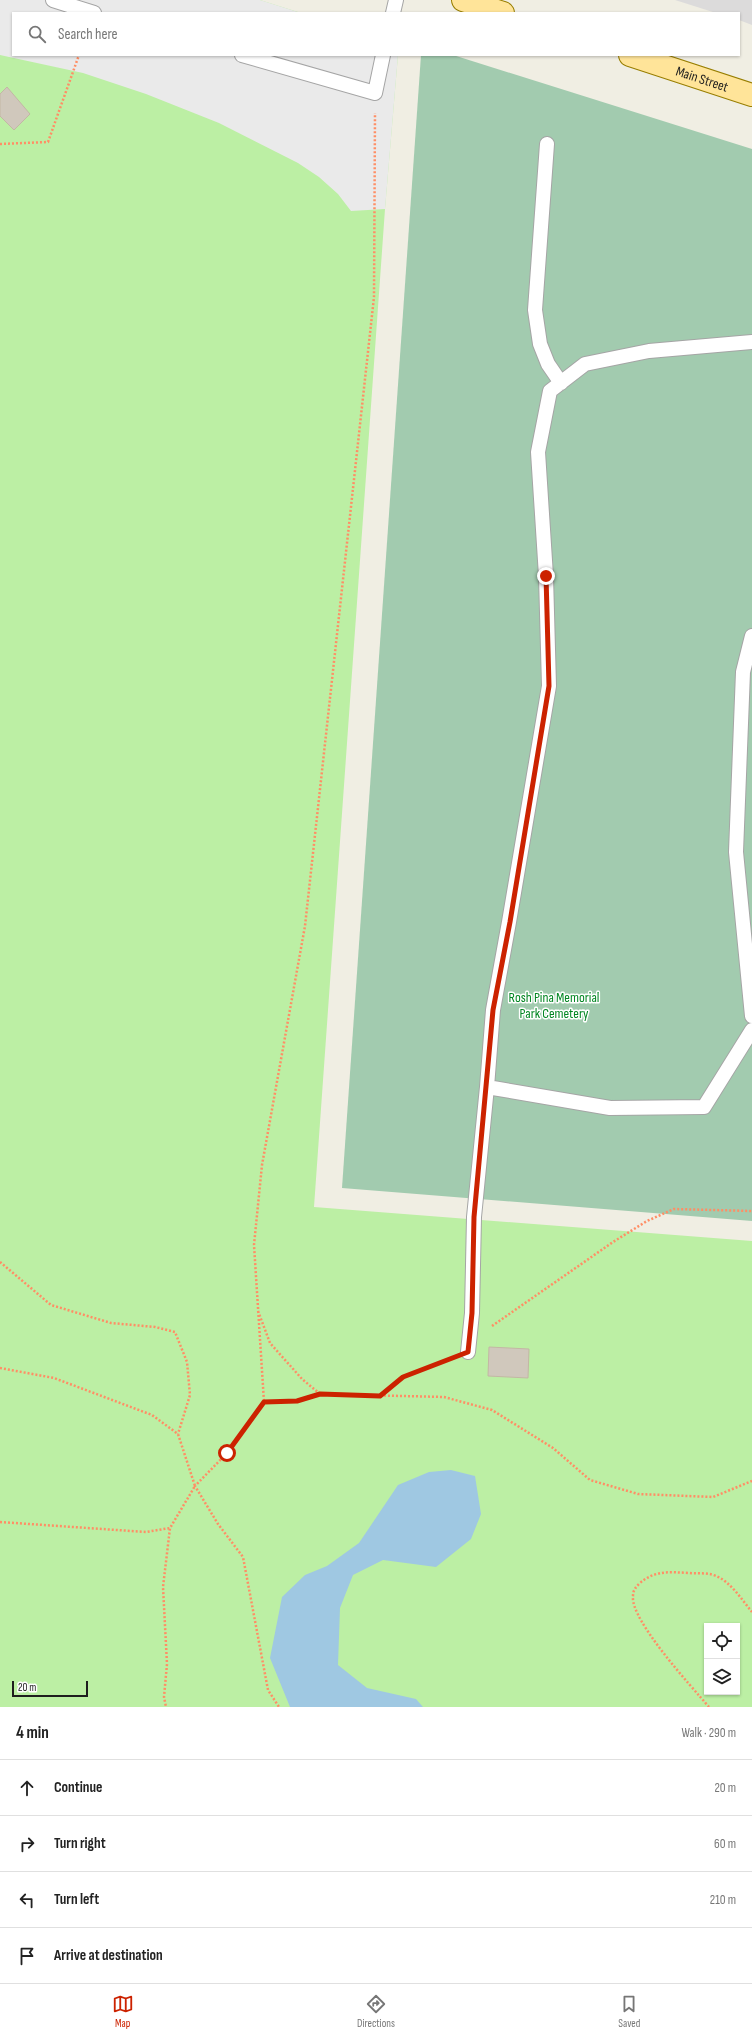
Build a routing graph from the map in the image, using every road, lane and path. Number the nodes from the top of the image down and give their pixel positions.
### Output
1 (53, 0) edge
2 (396, 0) edge
3 (463, 0) edge
4 (91, 12) edge
5 (393, 12) edge
6 (500, 12) edge
7 (79, 56) edge
8 (246, 56) edge
9 (383, 56) edge
10 (633, 56) edge
11 (376, 93) junction
12 (752, 95) edge
13 (0, 144) edge
14 (547, 144) dead end
15 (752, 342) edge
16 (561, 382) junction
17 (752, 636) edge
18 (752, 1016) edge
19 (752, 1030) edge
20 (487, 1087) junction
21 (752, 1211) edge
22 (0, 1262) edge
23 (258, 1311) junction
24 (468, 1352) junction
25 (0, 1368) edge
26 (320, 1394) junction
27 (380, 1396) junction
28 (264, 1402) junction
29 (178, 1434) junction
30 (752, 1481) edge
31 (195, 1486) junction
32 (0, 1522) edge
33 (170, 1528) junction
34 (752, 1612) edge
35 (166, 1707) edge
36 (279, 1707) edge
37 (709, 1707) edge

1 - 4 lane
2 - 5 lane
3 - 6 main road
7 - 13 path
8 - 11 lane
9 - 11 lane
10 - 12 main road, Main Street
11 - 23 path
14 - 16 lane
15 - 16 lane
16 - 20 lane
17 - 18 lane
19 - 20 lane
20 - 24 lane
21 - 24 path
22 - 29 path
23 - 26 path
23 - 28 path
24 - 27 path
25 - 29 path
26 - 27 path
26 - 28 path
27 - 30 path
28 - 31 path
29 - 31 path
31 - 33 path
31 - 36 path
32 - 33 path
33 - 35 path
34 - 37 path

